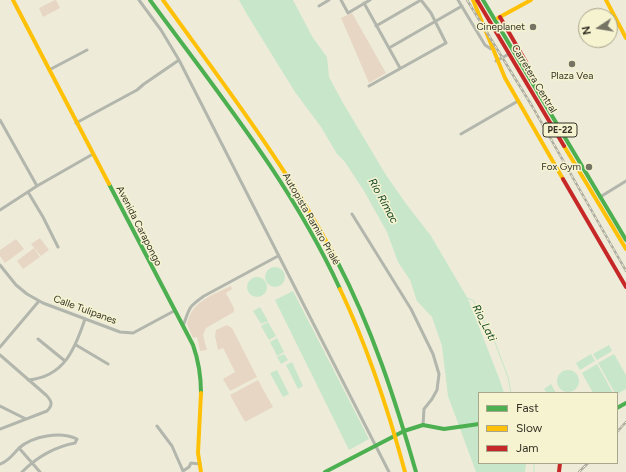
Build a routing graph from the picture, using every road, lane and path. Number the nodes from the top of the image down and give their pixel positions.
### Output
1 (13, 0) edge
2 (139, 0) edge
3 (150, 0) edge
4 (163, 0) edge
5 (329, 0) edge
6 (341, 0) edge
7 (370, 0) edge
8 (421, 0) edge
9 (458, 0) edge
10 (473, 0) edge
11 (477, 0) edge
12 (483, 0) edge
13 (531, 0) edge
14 (606, 0) edge
15 (364, 4) junction
16 (319, 6) dead end
17 (462, 6) junction
18 (500, 17) junction
19 (495, 20) junction
20 (435, 22) junction
21 (490, 23) junction
22 (626, 25) edge
23 (376, 26) junction
24 (620, 28) junction
25 (486, 32) junction
26 (626, 38) edge
27 (389, 48) junction
28 (491, 49) junction
29 (88, 50) dead end
30 (509, 54) junction
31 (179, 60) junction
32 (496, 60) junction
33 (400, 68) junction
34 (49, 70) junction
35 (369, 86) dead end
36 (535, 88) junction
37 (518, 101) junction
38 (0, 120) edge
39 (76, 123) junction
40 (461, 134) dead end
41 (93, 154) junction
42 (626, 181) edge
43 (37, 186) junction
44 (28, 192) junction
45 (600, 197) junction
46 (0, 210) edge
47 (352, 214) dead end
48 (626, 240) edge
49 (58, 247) dead end
50 (626, 249) edge
51 (278, 256) junction
52 (0, 265) edge
53 (626, 287) edge
54 (39, 301) junction
55 (174, 311) junction
56 (85, 319) junction
57 (183, 326) junction
58 (38, 339) dead end
59 (76, 345) junction
60 (0, 347) edge
61 (0, 355) edge
62 (65, 361) junction
63 (108, 364) dead end
64 (28, 380) junction
65 (0, 406) edge
66 (26, 419) junction
67 (478, 424) edge
68 (422, 425) junction
69 (157, 426) dead end
70 (0, 429) edge
71 (404, 431) junction
72 (396, 435) junction
73 (376, 446) junction
74 (19, 448) junction
75 (31, 463) junction
76 (0, 464) edge
77 (200, 464) junction
78 (22, 472) edge
79 (40, 472) edge
80 (201, 472) edge
81 (326, 472) edge
82 (389, 472) edge
83 (405, 472) edge
84 (416, 472) edge

1 - 34 main road, Avenida Carapongo
2 - 31 street
3 - 72 main road, Autopista Ramiro Prialé
4 - 71 main road, Autopista Ramiro Prialé
5 - 16 street
6 - 15 street
7 - 15 street
8 - 20 street
8 - 23 street
9 - 17 street
10 - 25 main road, PE-22
11 - 21 main road, Carretera Central
12 - 19 main road, Carretera Central / PE-22
13 - 18 main road
14 - 24 main road
15 - 23 street
17 - 20 street
17 - 28 street
18 - 19 main road
18 - 36 main road
19 - 21 main road
19 - 36 main road, Carretera Central / PE-22
20 - 27 street
20 - 33 street
21 - 25 main road
21 - 30 main road, Carretera Central
22 - 24 street
23 - 27 street
24 - 26 main road
25 - 28 main road, PE-22
27 - 33 street
28 - 32 main road, PE-22
29 - 34 street
30 - 32 street
30 - 50 main road, Carretera Central
31 - 39 street
31 - 51 street
32 - 37 main road, PE-22
33 - 35 street
34 - 39 main road, Avenida Carapongo
36 - 45 main road, Carretera Central / PE-22
37 - 40 street
37 - 53 main road, PE-22
38 - 43 street
39 - 41 main road, Avenida Carapongo
41 - 43 street
41 - 55 main road, Avenida Carapongo
42 - 45 street
43 - 44 street
44 - 46 street
44 - 49 street
45 - 48 main road, Carretera Central / PE-22
47 - 68 street
51 - 57 street
51 - 73 street
52 - 54 street, Calle Tulipanes
54 - 56 street, Calle Tulipanes
54 - 60 street
55 - 56 street, Calle Tulipanes
55 - 57 main road, Avenida Carapongo
56 - 59 street
57 - 77 main road, Avenida Carapongo
58 - 62 street
59 - 62 street
59 - 63 street
61 - 64 street
62 - 64 street
64 - 66 street
65 - 66 street
66 - 70 street
67 - 68 main road
68 - 71 main road
69 - 77 street
71 - 72 main road
71 - 84 main road, Autopista Ramiro Prialé
72 - 73 main road
72 - 83 main road, Autopista Ramiro Prialé
73 - 81 main road
73 - 82 street
74 - 75 street
74 - 75 street
74 - 76 street
75 - 78 street
75 - 79 street
77 - 80 main road, Avenida Carapongo

